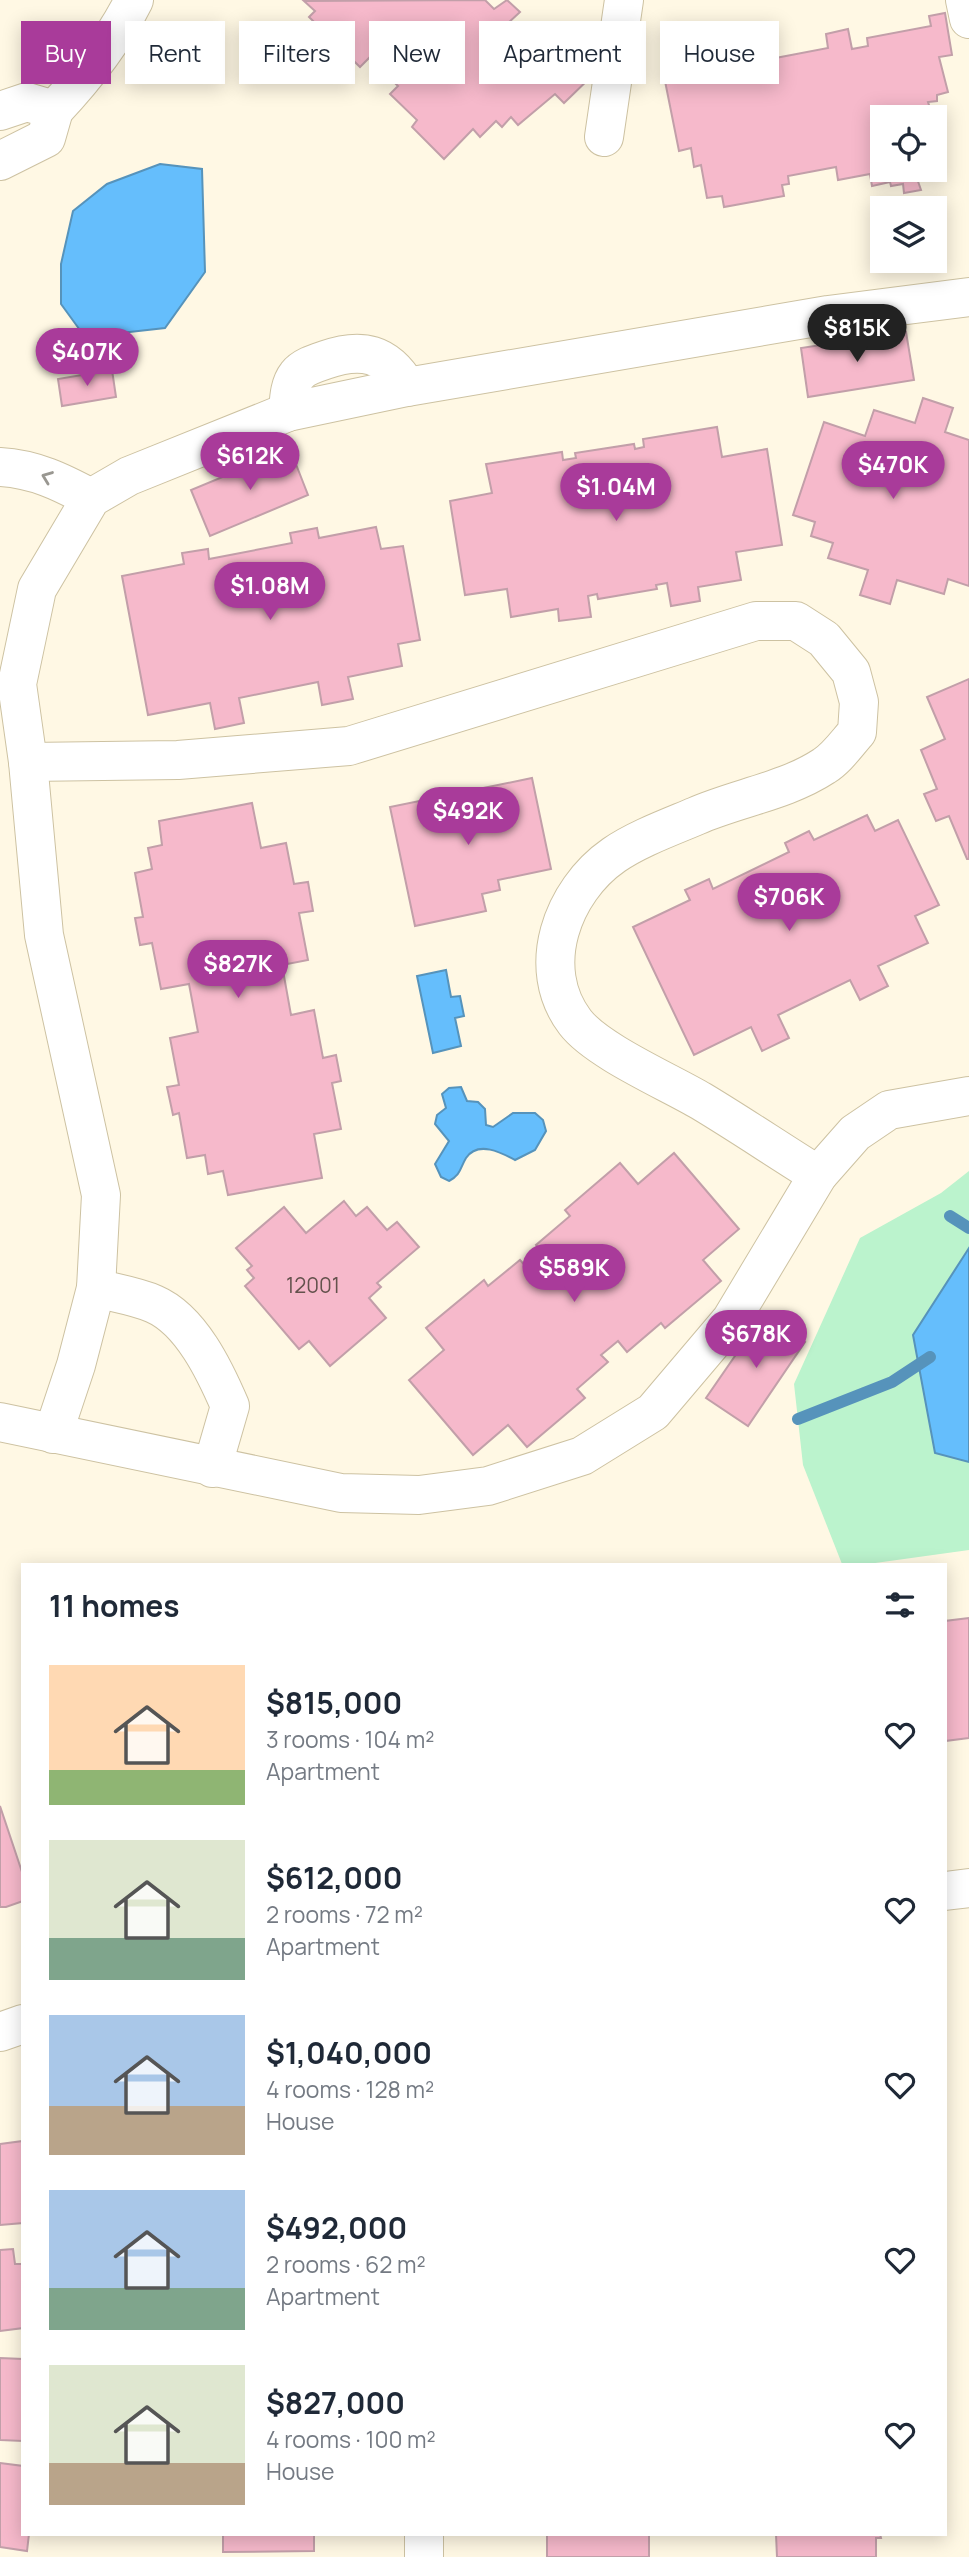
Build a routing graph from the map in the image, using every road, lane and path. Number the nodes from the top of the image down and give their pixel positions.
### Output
1 (134, 0) edge
2 (624, 0) edge
3 (965, 0) edge
4 (969, 19) edge
5 (54, 110) junction
6 (0, 111) edge
7 (604, 137) dead end
8 (0, 161) edge
9 (969, 298) edge
10 (0, 467) edge
11 (91, 498) junction
12 (28, 762) junction
13 (969, 1096) edge
14 (818, 1175) junction
15 (96, 1288) junction
16 (0, 1422) edge
17 (53, 1434) junction
18 (212, 1468) junction
19 (969, 1888) edge
20 (947, 1891) edge
21 (21, 2025) edge
22 (0, 2032) edge
23 (424, 2536) edge
24 (424, 2557) edge

1 - 5 street
2 - 7 street
3 - 4 street
5 - 6 street
5 - 8 street
9 - 11 street
11 -> 10 street
11 - 12 street
12 - 14 street
12 - 15 street
13 - 14 street
14 - 18 street
15 - 17 street
15 - 18 street
16 - 17 street
17 - 18 street
19 - 20 street
21 - 22 street
23 - 24 street

